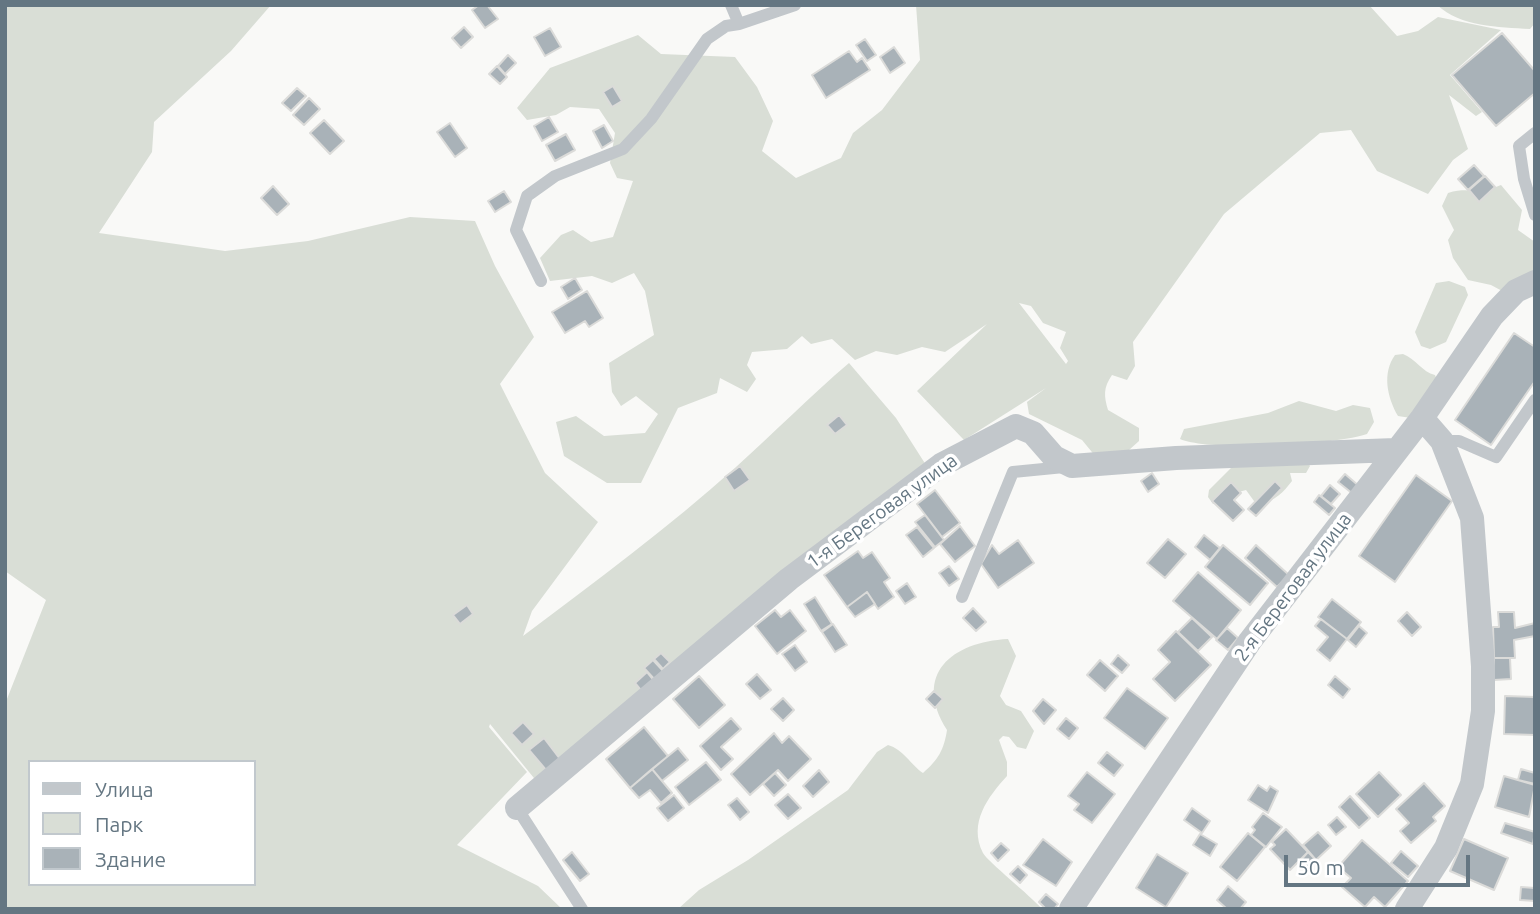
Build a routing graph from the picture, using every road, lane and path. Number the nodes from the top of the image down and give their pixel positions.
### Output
1 (731, 5) edge
2 (795, 5) edge
3 (739, 24) junction
4 (1535, 132) edge
5 (1535, 215) edge
6 (541, 281) dead end
7 (1535, 282) edge
8 (1535, 400) edge
9 (1423, 418) junction
10 (1442, 441) junction
11 (1396, 450) junction
12 (1072, 466) junction
13 (962, 597) dead end
14 (517, 808) joint
15 (582, 909) edge
16 (1072, 909) edge
17 (1407, 909) edge

1 - 3 lane
2 - 3 lane
3 - 6 lane
4 - 5 lane
7 - 9 street, 2-я Береговая улица
8 - 10 lane
9 - 10 street
9 - 11 street, 2-я Береговая улица
10 - 17 street
11 - 12 street
11 - 16 street, 2-я Береговая улица
12 - 13 lane
12 - 14 street, 1-я Береговая улица
14 - 15 lane

